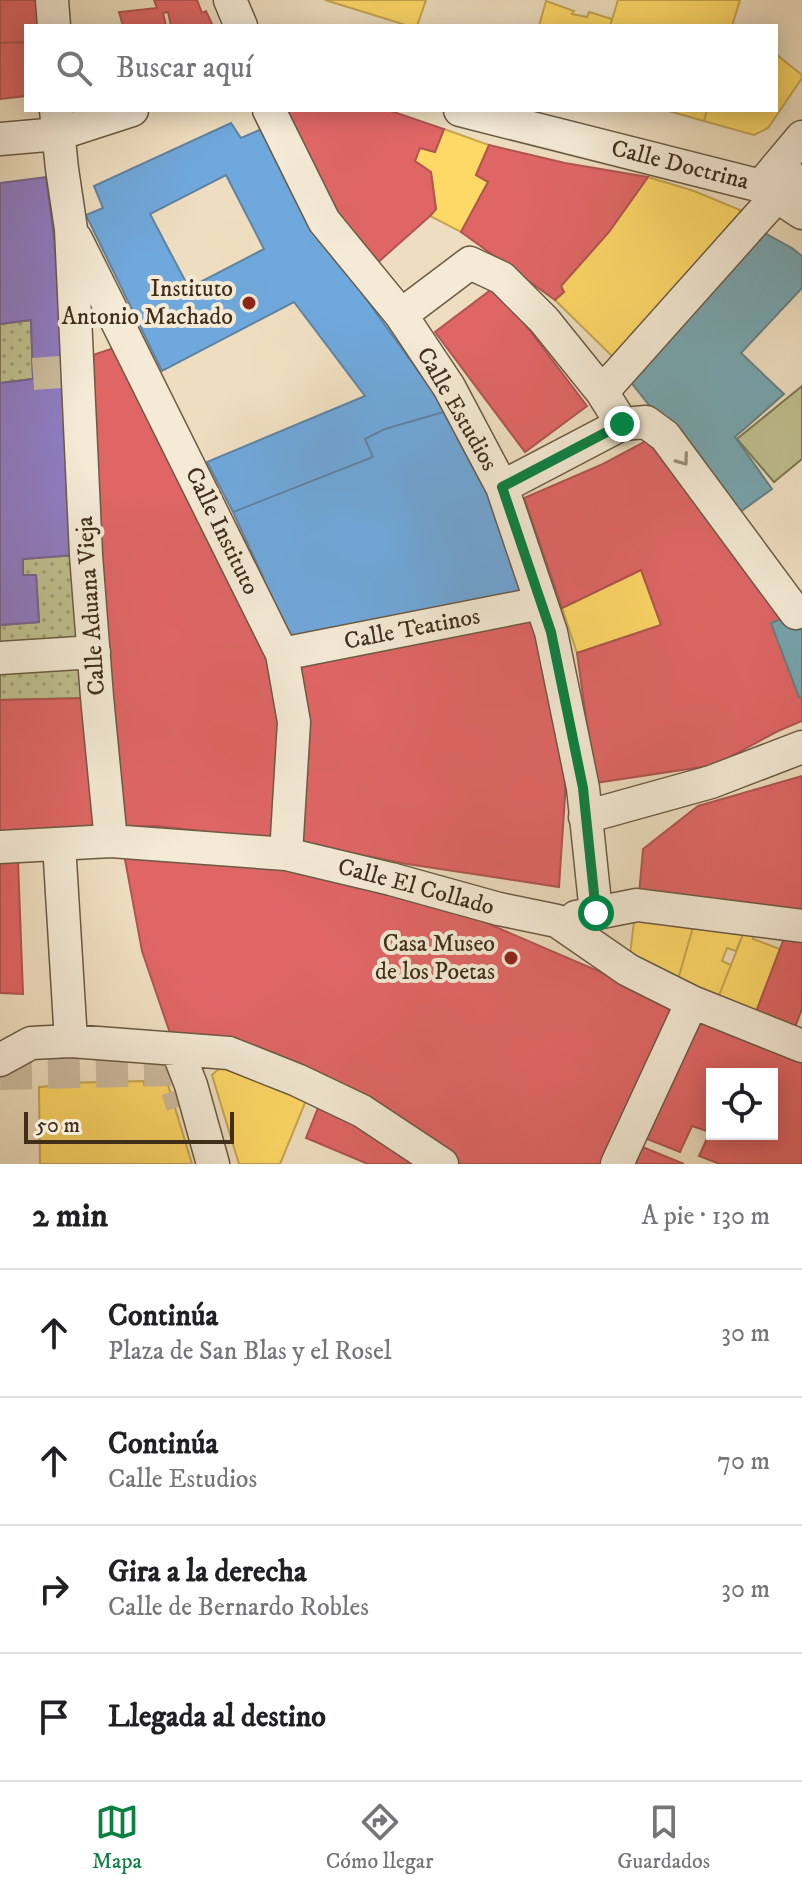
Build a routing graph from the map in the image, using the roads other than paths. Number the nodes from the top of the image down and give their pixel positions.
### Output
1 (52, 0) edge
2 (230, 0) edge
3 (54, 24) edge
4 (240, 24) edge
5 (120, 112) edge
6 (270, 112) edge
7 (468, 112) edge
8 (57, 122) edge
9 (802, 137) edge
10 (0, 139) edge
11 (785, 195) edge
12 (71, 229) junction
13 (401, 315) junction
14 (602, 392) junction
15 (622, 424) junction
16 (502, 487) junction
17 (541, 603) junction
18 (796, 613) dead end
19 (94, 652) junction
20 (282, 654) junction
21 (0, 658) edge
22 (802, 747) edge
23 (584, 803) junction
24 (111, 841) junction
25 (59, 844) junction
26 (0, 847) edge
27 (286, 854) junction
28 (596, 913) junction
29 (557, 921) junction
30 (802, 926) edge
31 (692, 1002) junction
32 (71, 1041) junction
33 (802, 1046) edge
34 (177, 1049) junction
35 (0, 1060) edge
36 (205, 1163) edge
37 (442, 1164) edge
38 (617, 1164) edge

1 - 3 street
2 - 4 street
5 - 8 street
6 - 13 street, Calle Estudios
7 - 11 street, Calle Doctrina
8 - 10 street
8 - 12 street, Calle Aduana Vieja
9 - 11 street
11 - 14 street
12 - 19 street, Calle Aduana Vieja
12 - 20 street, Calle Instituto
13 - 14 street
13 - 16 street, Calle Estudios
14 - 15 street
15 - 16 street
15 -> 18 street
16 - 17 street, Calle Estudios
17 - 20 street, Calle Teatinos
17 - 23 street, Calle Estudios
19 - 21 street
19 - 24 street, Calle Aduana Vieja
20 - 27 street, Calle Instituto
22 - 23 street
23 - 28 street, Calle Estudios
24 - 25 street, Calle El Collado
24 - 27 street, Calle El Collado
25 - 26 street, Calle El Collado
25 - 32 street
27 - 29 street, Calle El Collado
28 - 29 street
28 - 30 street
29 - 31 street, Calle El Collado
31 - 33 street, Calle El Collado
31 - 38 street
32 - 34 street
32 - 35 street
34 - 36 street
34 - 37 street

